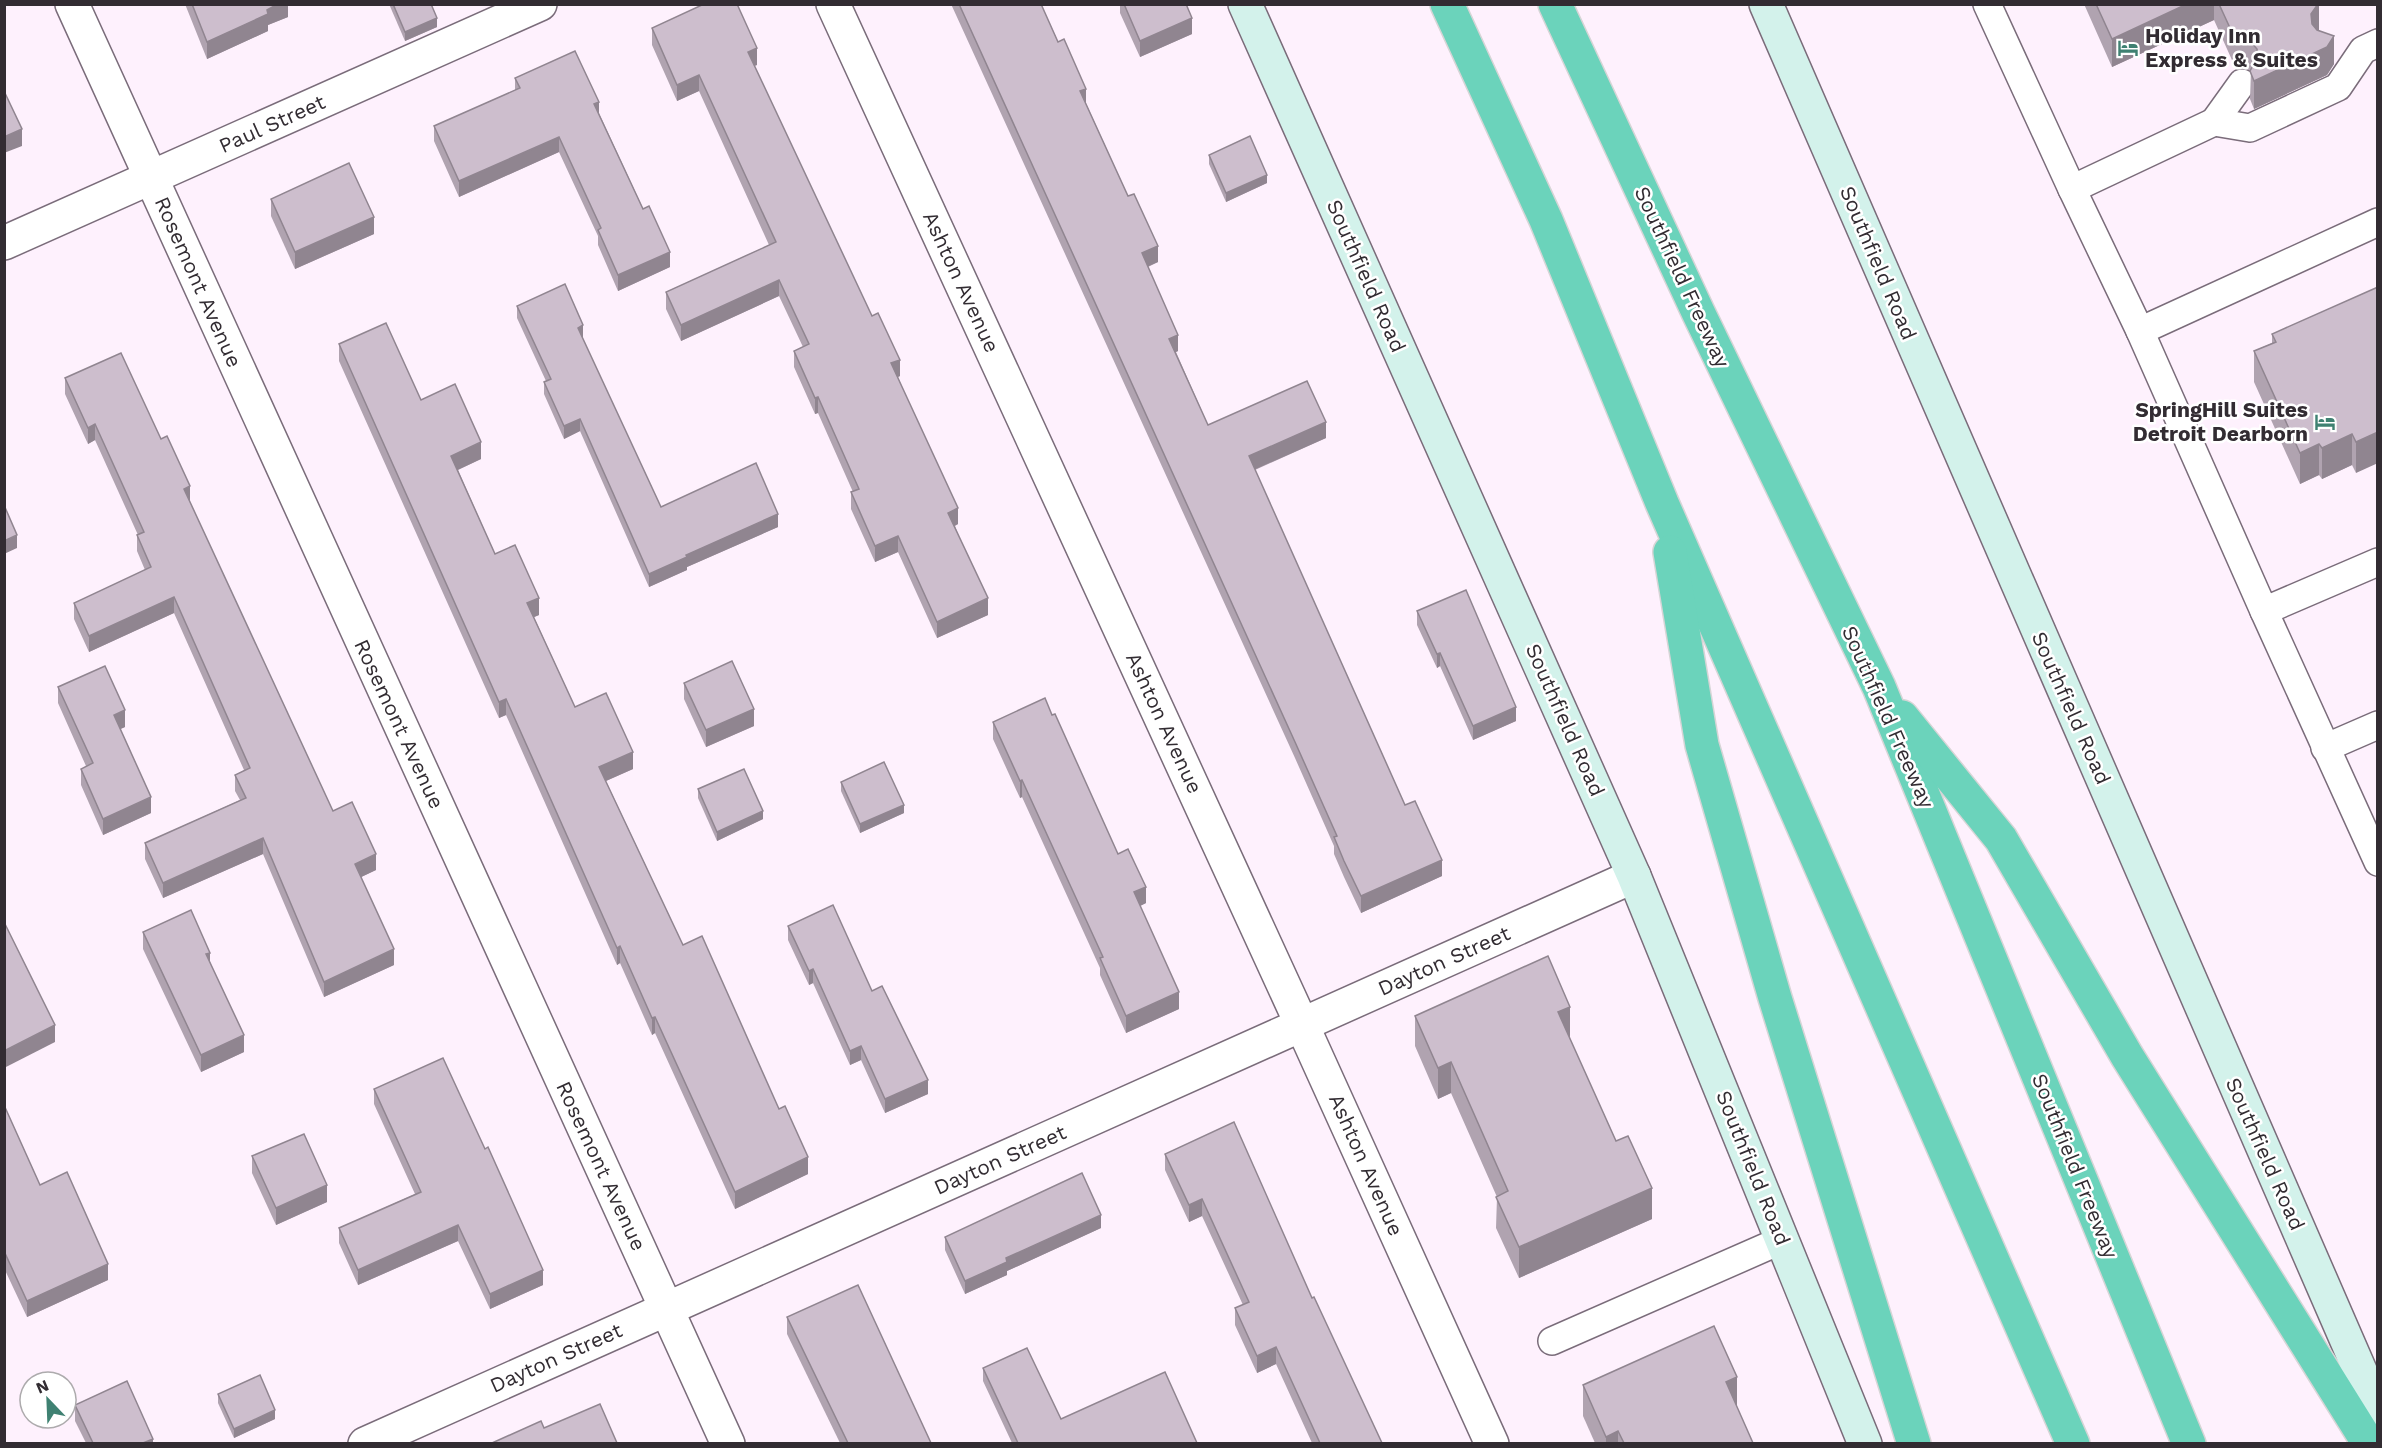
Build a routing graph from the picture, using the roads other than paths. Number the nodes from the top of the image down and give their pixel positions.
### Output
1 (72, 4) edge
2 (540, 4) edge
3 (833, 4) edge
4 (1245, 4) edge
5 (1447, 4) edge
6 (1555, 4) edge
7 (1766, 4) edge
8 (1986, 4) edge
9 (2335, 46) dead end
10 (2370, 46) edge
11 (2242, 83) dead end
12 (2214, 122) junction
13 (151, 178) junction
14 (2072, 189) junction
15 (2378, 222) edge
16 (4, 243) edge
17 (2140, 331) junction
18 (1662, 503) junction
19 (2378, 562) edge
20 (2264, 611) junction
21 (1879, 687) junction
22 (2378, 725) edge
23 (2325, 748) junction
24 (2378, 862) edge
25 (1634, 876) junction
26 (1302, 1025) junction
27 (1782, 1240) junction
28 (667, 1309) junction
29 (1552, 1341) dead end
30 (2378, 1412) edge
31 (366, 1443) edge
32 (728, 1443) edge
33 (1492, 1443) edge
34 (1865, 1443) edge
35 (1914, 1443) edge
36 (2073, 1443) edge
37 (2188, 1443) edge
38 (2369, 1443) edge

1 - 13 street, Rosemont Avenue
2 - 13 street, Paul Street
3 - 26 street, Ashton Avenue
4 - 25 main road, Southfield Road
5 - 18 highway
6 - 21 highway, Southfield Freeway
7 - 30 main road, Southfield Road
8 - 14 lane
9 - 10 lane
10 - 12 lane
11 - 12 lane
12 - 14 lane
13 - 16 street, Paul Street
13 - 28 street, Rosemont Avenue
14 - 17 lane
15 - 17 lane
17 - 20 lane
18 - 35 highway
18 - 36 highway
19 - 20 lane
20 - 23 lane
21 - 37 highway, Southfield Freeway
21 - 38 highway
22 - 23 lane
23 - 24 lane
25 - 26 street, Dayton Street
25 - 27 main road, Southfield Road
26 - 28 street, Dayton Street
26 - 33 street, Ashton Avenue
27 - 29 lane
27 - 34 main road, Southfield Road
28 - 31 street, Dayton Street
28 - 32 street, Rosemont Avenue

